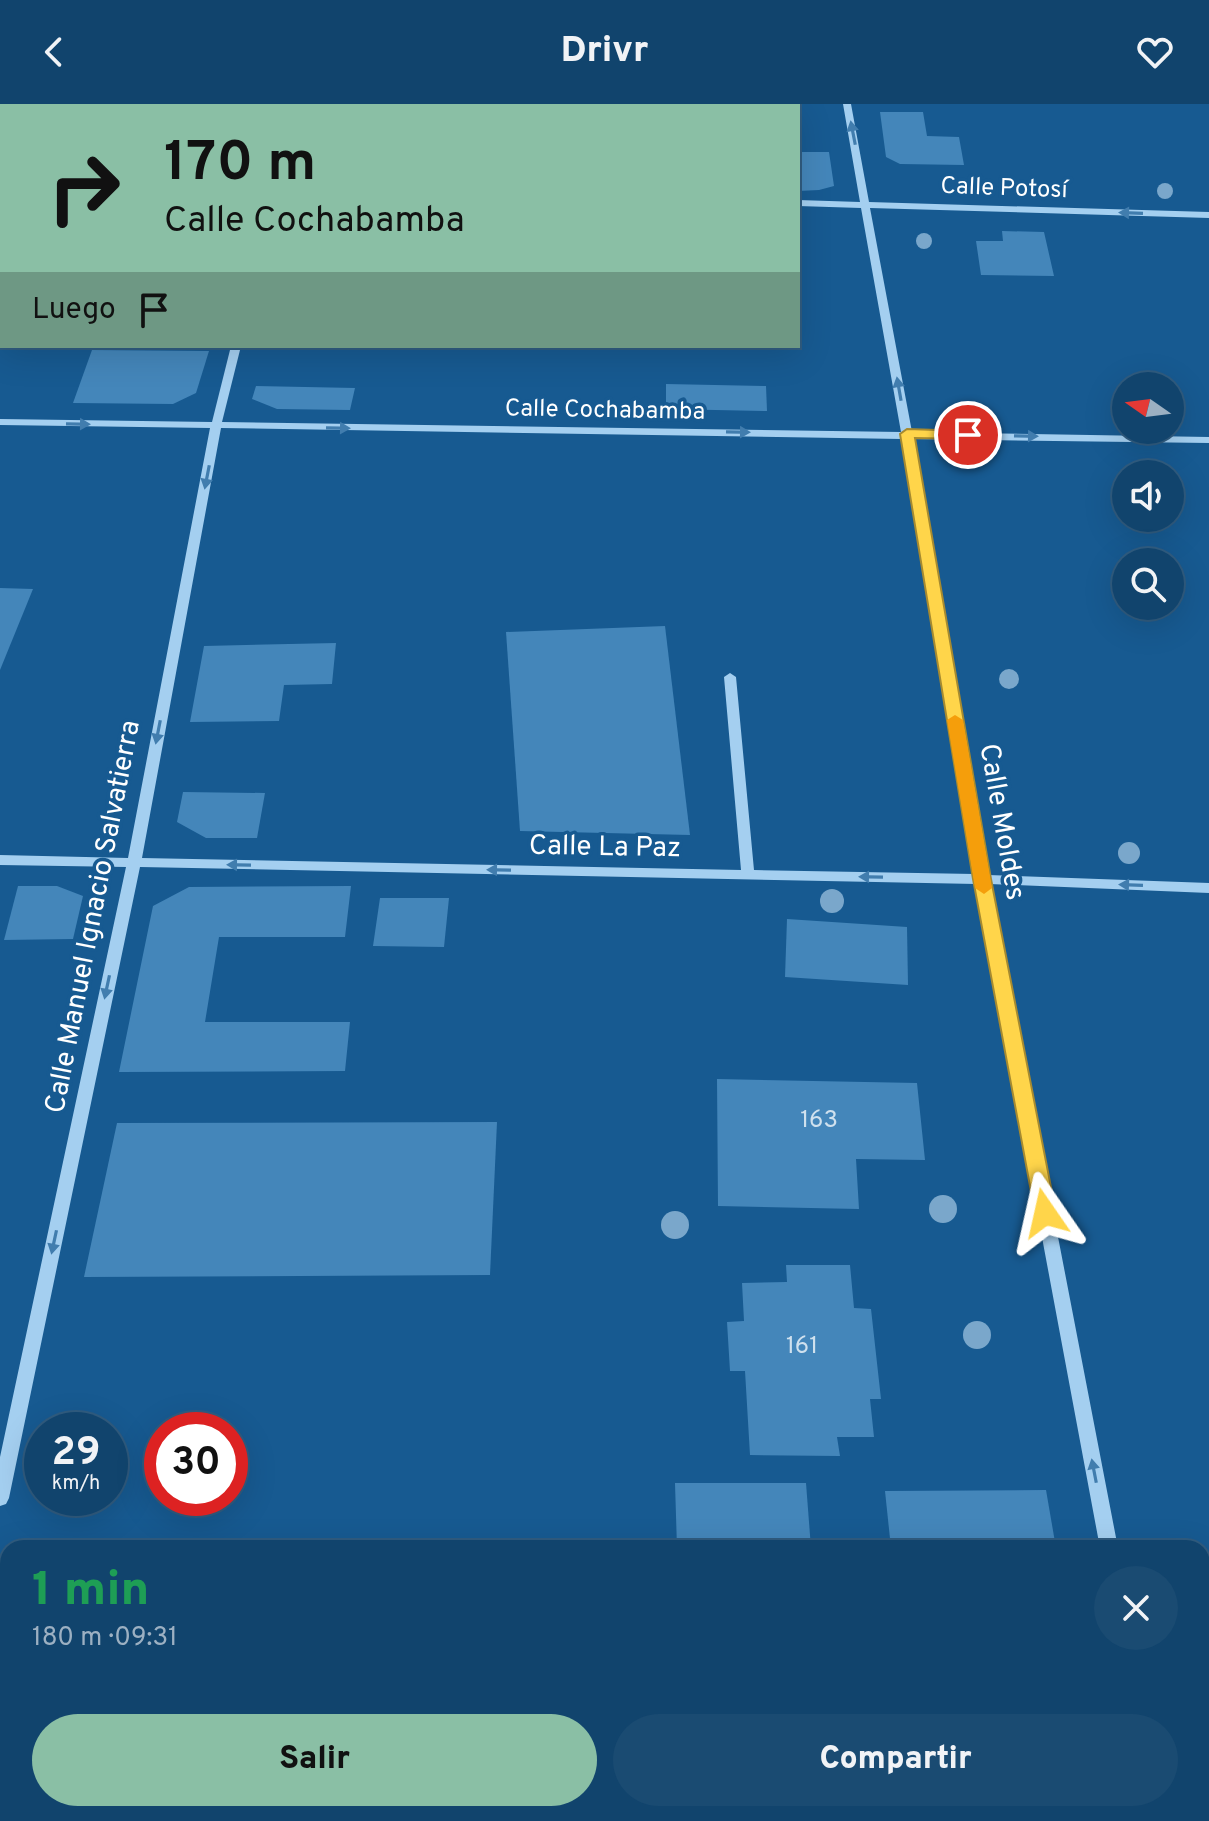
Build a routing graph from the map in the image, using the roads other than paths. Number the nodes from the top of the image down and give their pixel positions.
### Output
1 (847, 104) edge
2 (800, 203) edge
3 (867, 206) junction
4 (1209, 215) edge
5 (236, 348) edge
6 (0, 422) edge
7 (216, 427) junction
8 (907, 434) junction
9 (1209, 440) edge
10 (730, 677) dead end
11 (0, 860) edge
12 (134, 863) junction
13 (748, 874) junction
14 (982, 879) junction
15 (1209, 888) edge
16 (0, 1498) edge
17 (1107, 1540) edge

3 -> 1 street, Calle Moldes
2 - 3 street, Calle Potosí
4 -> 3 street, Calle Potosí
8 -> 3 street, Calle Moldes
5 - 7 street, Calle Manuel Ignacio Salvatierra
6 -> 7 street, Calle Cochabamba
7 -> 8 street, Calle Cochabamba
7 -> 12 street, Calle Manuel Ignacio Salvatierra
8 -> 9 street, Calle Cochabamba
8 - 14 street, Calle Moldes
10 - 13 street
11 - 12 street, Calle La Paz
13 -> 12 street, Calle La Paz
12 -> 16 street, Calle Manuel Ignacio Salvatierra
14 -> 13 street, Calle La Paz
15 -> 14 street, Calle La Paz
17 -> 14 street, Calle Moldes

